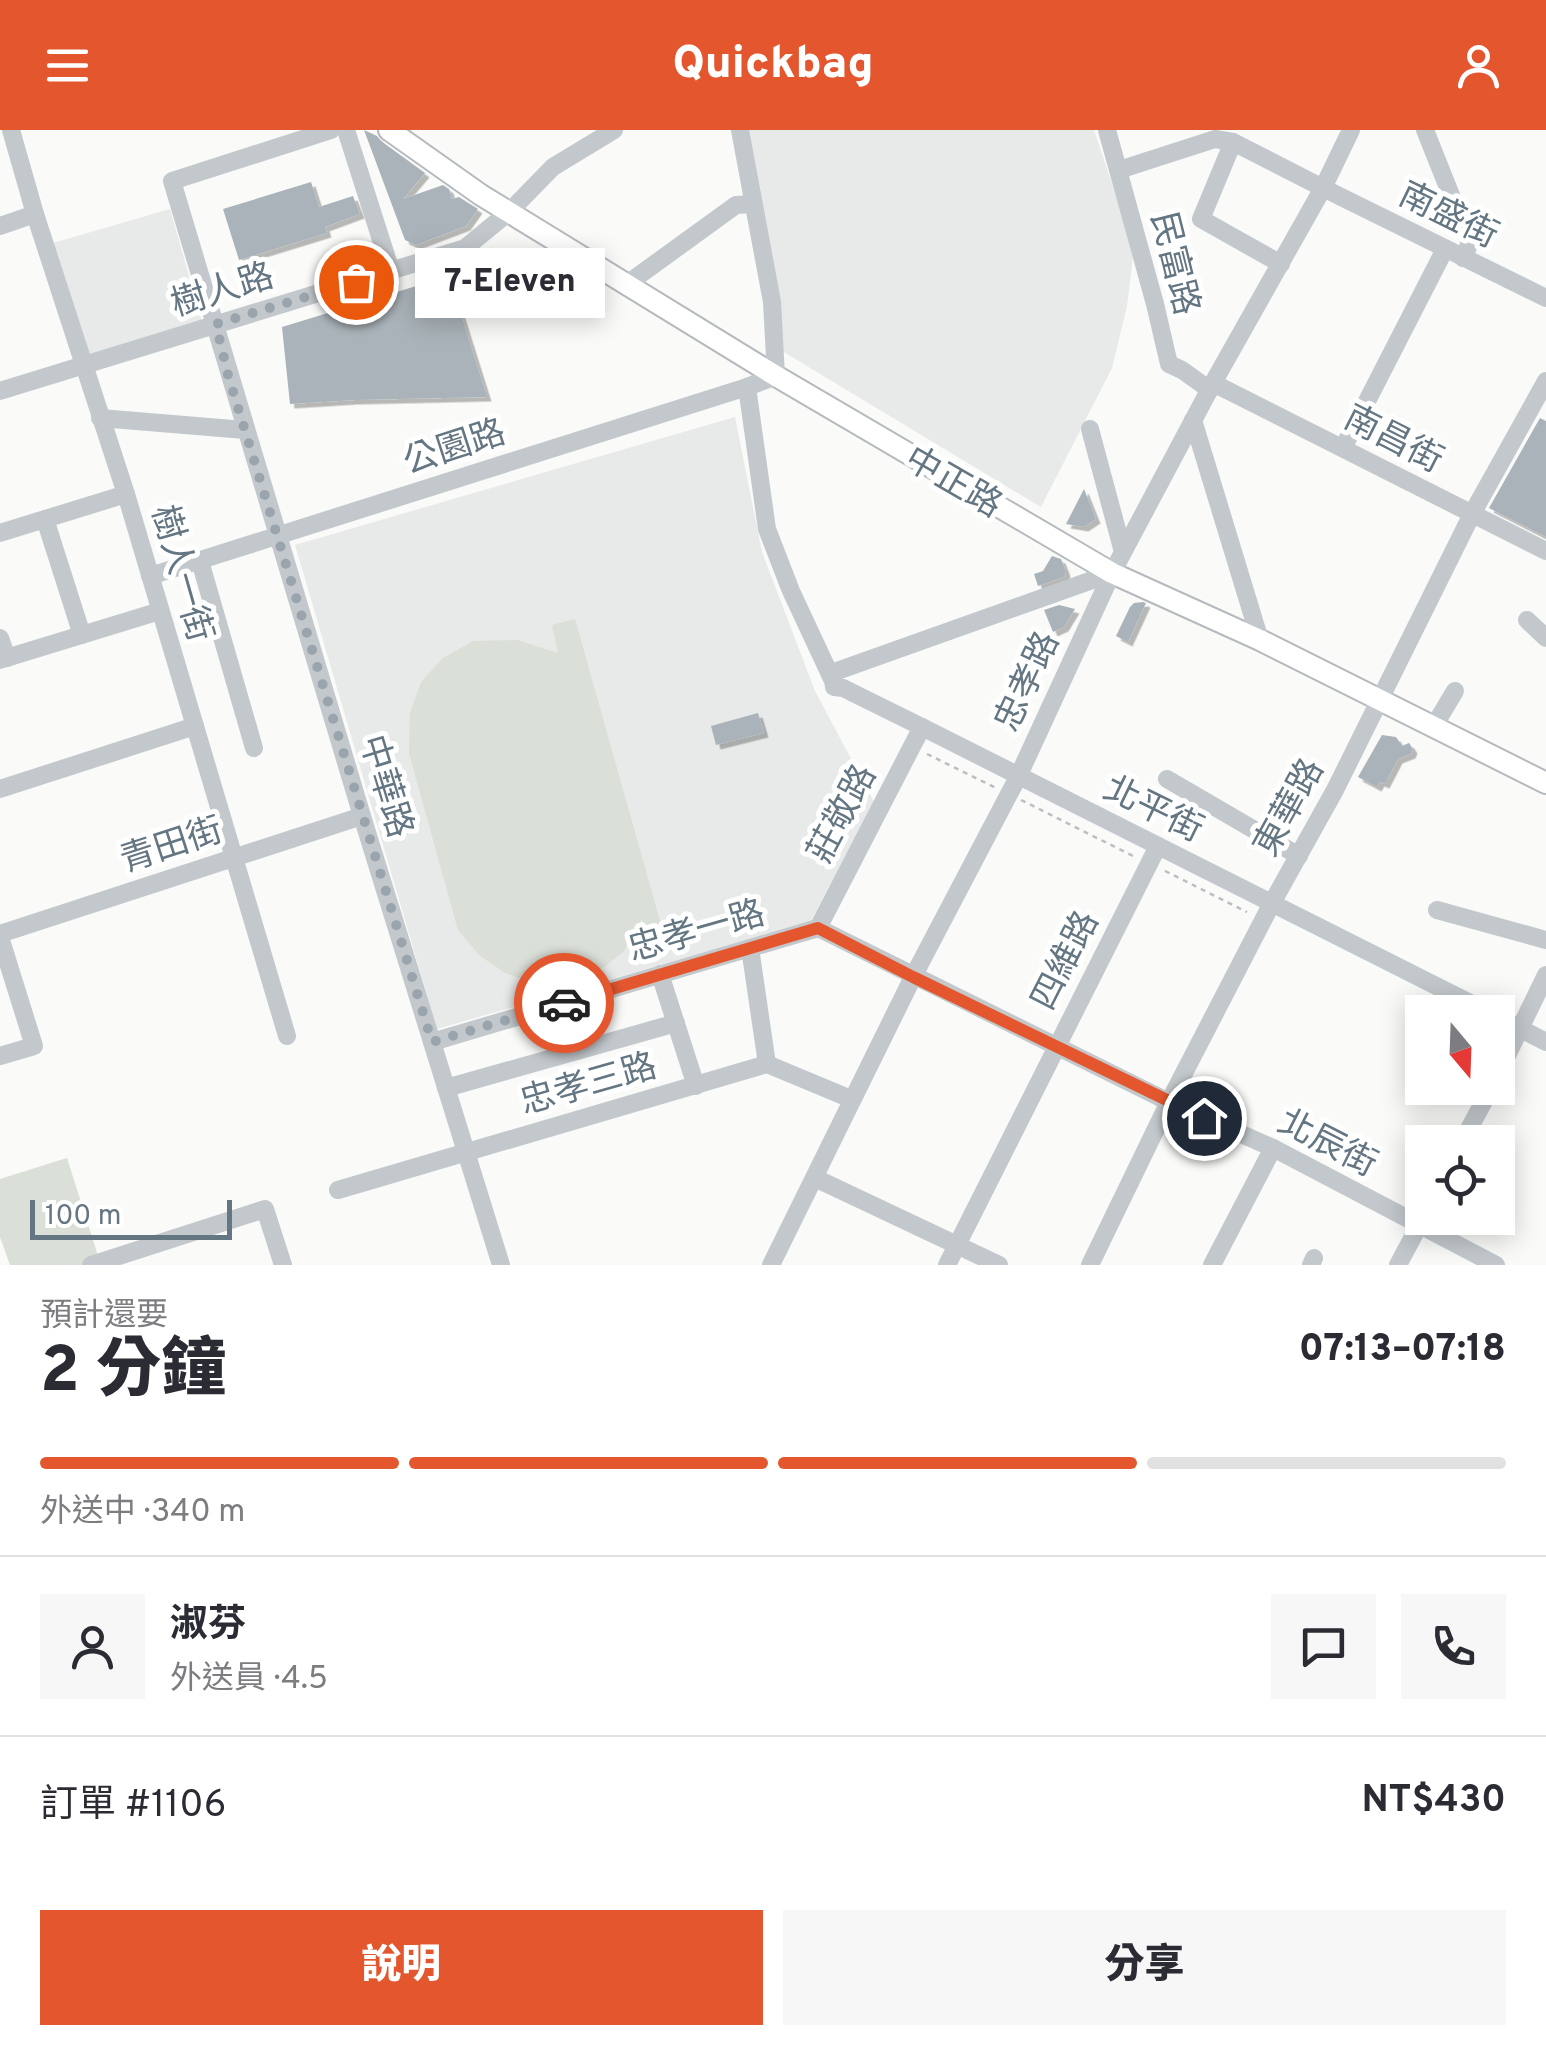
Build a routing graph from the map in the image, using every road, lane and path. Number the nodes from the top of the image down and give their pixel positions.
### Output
1 (11, 130) edge
2 (331, 130) edge
3 (346, 130) edge
4 (388, 130) edge
5 (614, 130) edge
6 (740, 130) edge
7 (1107, 130) edge
8 (1351, 130) edge
9 (1425, 130) edge
10 (1234, 142) junction
11 (1119, 170) junction
12 (1322, 188) junction
13 (752, 204) junction
14 (510, 212) junction
15 (35, 214) junction
16 (0, 226) edge
17 (1444, 250) junction
18 (1463, 258) junction
19 (1281, 264) junction
20 (392, 271) junction
21 (627, 284) junction
22 (1546, 298) edge
23 (216, 324) junction
24 (84, 365) junction
25 (776, 376) junction
26 (1546, 382) edge
27 (1211, 386) junction
28 (747, 387) junction
29 (0, 391) edge
30 (100, 418) junction
31 (1194, 420) junction
32 (1090, 429) dead end
33 (245, 430) junction
34 (1343, 448) junction
35 (126, 494) junction
36 (1472, 514) junction
37 (45, 519) junction
38 (0, 532) edge
39 (278, 536) junction
40 (1546, 551) edge
41 (1123, 552) junction
42 (200, 561) junction
43 (1112, 573) junction
44 (150, 576) junction
45 (160, 610) junction
46 (1527, 620) dead end
47 (82, 635) junction
48 (0, 638) edge
49 (1546, 638) edge
50 (1260, 640) junction
51 (4, 659) edge
52 (838, 684) junction
53 (1455, 690) dead end
54 (1380, 700) junction
55 (195, 726) junction
56 (1434, 726) junction
57 (922, 728) junction
58 (912, 747) junction
59 (254, 748) dead end
60 (1168, 779) dead end
61 (1546, 783) edge
62 (1013, 785) junction
63 (0, 789) edge
64 (362, 816) junction
65 (1158, 846) junction
66 (1298, 856) junction
67 (233, 858) junction
68 (1149, 864) junction
69 (1437, 910) dead end
70 (1268, 912) junction
71 (818, 928) junction
72 (0, 936) edge
73 (1546, 940) edge
74 (750, 948) junction
75 (660, 974) junction
76 (1546, 975) edge
77 (913, 977) junction
78 (1451, 995) edge
79 (676, 1022) junction
80 (1515, 1026) edge
81 (1521, 1029) junction
82 (287, 1036) dead end
83 (1515, 1041) edge
84 (432, 1042) junction
85 (1546, 1042) edge
86 (1057, 1047) junction
87 (0, 1056) edge
88 (767, 1064) junction
89 (696, 1086) junction
90 (446, 1088) junction
91 (851, 1099) junction
92 (1169, 1102) junction
93 (1272, 1148) junction
94 (465, 1152) junction
95 (815, 1178) junction
96 (338, 1190) dead end
97 (1405, 1214) edge
98 (1414, 1235) edge
99 (1444, 1235) edge
100 (957, 1244) junction
101 (98, 1264) edge
102 (283, 1265) edge
103 (501, 1265) edge
104 (771, 1265) edge
105 (947, 1265) edge
106 (999, 1265) edge
107 (1090, 1265) edge
108 (1212, 1265) edge
109 (1398, 1265) edge
110 (1496, 1265) edge

1 - 15 street, 樹人一街
2 - 23 street, 中華路
3 - 20 street
4 - 14 main road, 中正路
5 - 14 street, 樹人路
6 - 13 street
7 - 11 street, 民富路
8 - 12 street, 忠孝路
9 - 18 street
10 - 11 street
10 - 12 street, 南盛街
10 - 19 street
11 - 27 street, 民富路
12 - 17 street, 南盛街
12 - 19 street, 忠孝路
13 - 21 street
13 - 25 street
14 - 20 street, 樹人路
14 - 21 main road, 中正路
15 - 16 street
15 - 24 street, 樹人一街
17 - 18 street, 南盛街
17 - 34 street
18 - 22 street, 南盛街
19 - 27 street, 忠孝路
20 - 23 street, 樹人路
21 - 25 main road, 中正路
23 - 24 street, 樹人路
23 - 33 street, 中華路
24 - 29 street, 樹人路
24 - 30 street, 樹人一街
25 - 28 street, 公園路
25 - 43 main road, 中正路
26 - 36 street, 東華路
27 - 31 street, 忠孝路
27 - 34 street, 南昌街
28 - 39 street, 公園路
28 - 52 street
30 - 33 street
30 - 35 street, 樹人一街
31 - 41 street, 忠孝路
31 - 50 street
32 - 41 street
33 - 39 street, 中華路
34 - 36 street, 南昌街
35 - 37 street
35 - 44 street, 樹人一街
36 - 40 street, 南昌街
36 - 54 street, 東華路
37 - 38 street
37 - 47 street
39 - 42 street, 公園路
39 - 64 street, 中華路
41 - 43 street, 忠孝路
42 - 44 street, 公園路
42 - 59 street
43 - 50 main road, 中正路
43 - 52 street
43 - 62 street, 忠孝路
44 - 45 street, 樹人一街
45 - 47 street
45 - 55 street, 樹人一街
46 - 49 street
47 - 51 street
48 - 51 street
50 - 54 main road, 中正路
52 - 57 street, 北平街
53 - 56 street
54 - 56 main road, 中正路
54 - 66 street, 東華路
55 - 63 street
55 - 67 street, 樹人一街
56 - 61 main road, 中正路
57 - 58 street, 莊敬路
57 - 62 street, 北平街
58 - 62 path
58 - 71 street, 莊敬路
60 - 66 street
62 - 65 street, 北平街
62 - 68 path
62 - 77 street, 忠孝路
64 - 67 street, 青田街
64 - 84 street, 中華路
65 - 68 street, 四維路
65 - 70 street, 北平街
66 - 70 street, 東華路
67 - 72 street, 青田街
67 - 82 street, 樹人一街
68 - 70 path
68 - 86 street, 四維路
69 - 73 street
70 - 78 street, 北平街
70 - 92 street, 東華路
71 - 74 street, 忠孝一路
71 - 77 street, 忠孝一路
72 - 87 street
74 - 75 street, 忠孝一路
74 - 88 street
75 - 79 street
75 - 84 street, 忠孝一路
76 - 81 street
77 - 86 street, 北辰街
77 - 91 street, 忠孝路
79 - 89 street
79 - 90 street
80 - 81 street
81 - 83 street
81 - 85 street
84 - 90 street, 中華路
86 - 92 street, 北辰街
86 - 100 street, 四維路
88 - 89 street, 忠孝三路
88 - 91 street
89 - 94 street, 忠孝三路
90 - 94 street, 中華路
91 - 95 street, 忠孝路
92 - 93 street, 北辰街
92 - 107 street, 東華路
93 - 97 street, 北辰街
93 - 108 street
94 - 96 street, 忠孝三路
94 - 103 street, 中華路
95 - 100 street
95 - 104 street, 忠孝路
98 - 109 street
99 - 110 street, 北辰街
100 - 105 street, 四維路
100 - 106 street
101 - 102 street

